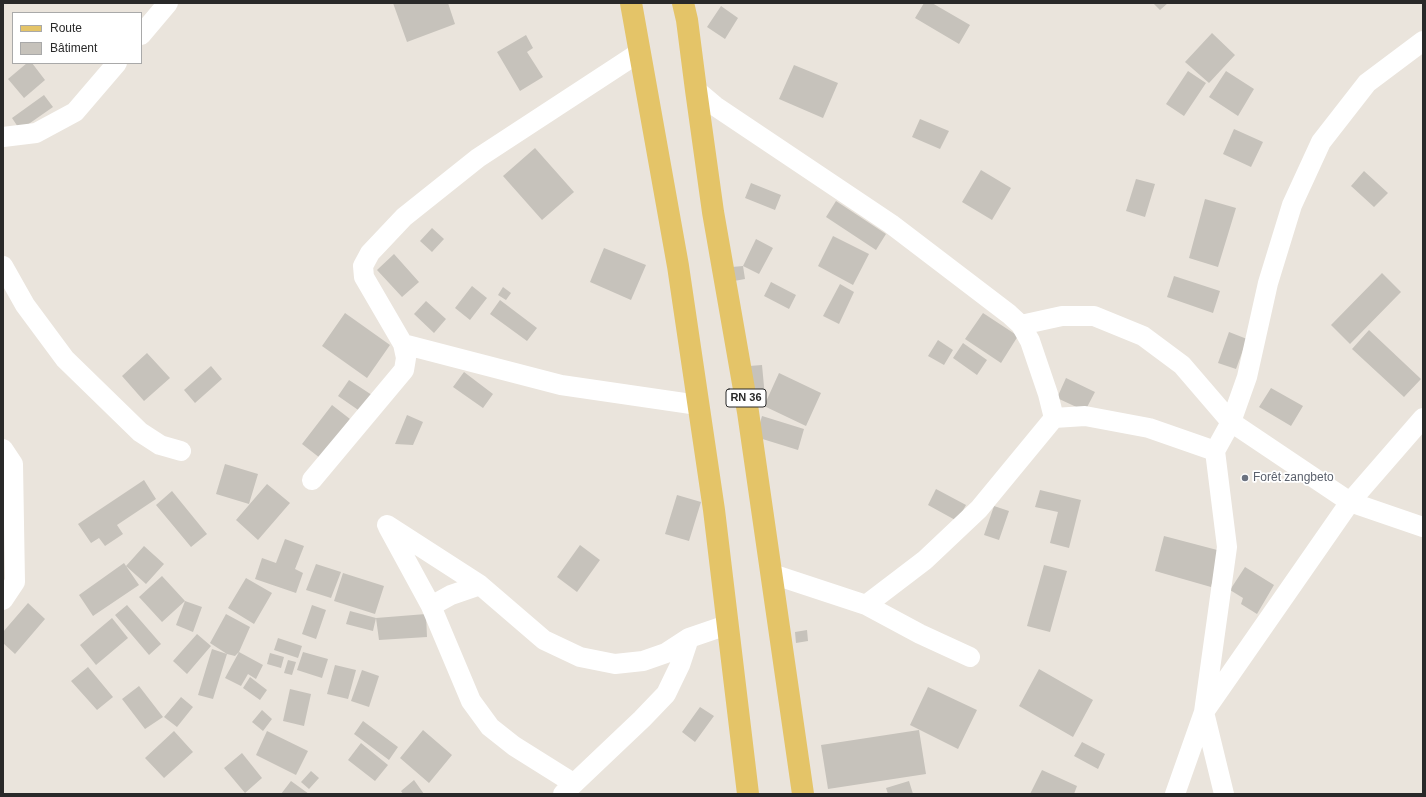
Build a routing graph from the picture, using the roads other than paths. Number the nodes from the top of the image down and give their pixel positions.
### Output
1 (168, 3) edge
2 (631, 3) edge
3 (683, 3) edge
4 (142, 34) edge
5 (1423, 40) edge
6 (640, 52) junction
7 (116, 64) edge
8 (696, 90) junction
9 (3, 137) edge
10 (3, 266) edge
11 (1021, 325) junction
12 (403, 344) junction
13 (698, 404) junction
14 (1054, 418) junction
15 (1423, 418) edge
16 (1231, 422) junction
17 (3, 449) edge
18 (181, 451) dead end
19 (1215, 451) junction
20 (312, 480) dead end
21 (1350, 502) junction
22 (1423, 527) edge
23 (772, 574) junction
24 (480, 585) junction
25 (3, 600) edge
26 (866, 605) junction
27 (431, 606) junction
28 (728, 625) junction
29 (689, 638) junction
30 (970, 657) dead end
31 (1204, 712) junction
32 (568, 788) edge
33 (748, 794) edge
34 (803, 794) edge
35 (1175, 794) edge
36 (1224, 794) edge

1 - 4 street
2 - 6 main road
3 - 8 main road, RN 36
5 - 16 street
6 - 12 street
6 - 13 main road
7 - 9 street
8 - 11 street
8 - 23 main road, RN 36
10 - 18 street
11 - 14 street
11 - 16 street
12 - 13 street
12 - 20 street
13 - 28 main road
14 - 19 street
14 - 26 street
15 - 21 street
16 - 19 street
16 - 21 street
17 - 25 street
19 - 31 street
21 - 22 street
21 - 31 street
23 - 26 street
23 - 34 main road, RN 36
24 - 27 street
24 - 27 street
24 - 29 street
26 - 30 street
27 - 32 street
28 - 29 street
28 - 33 main road
29 - 32 street
31 - 35 street
31 - 36 street

